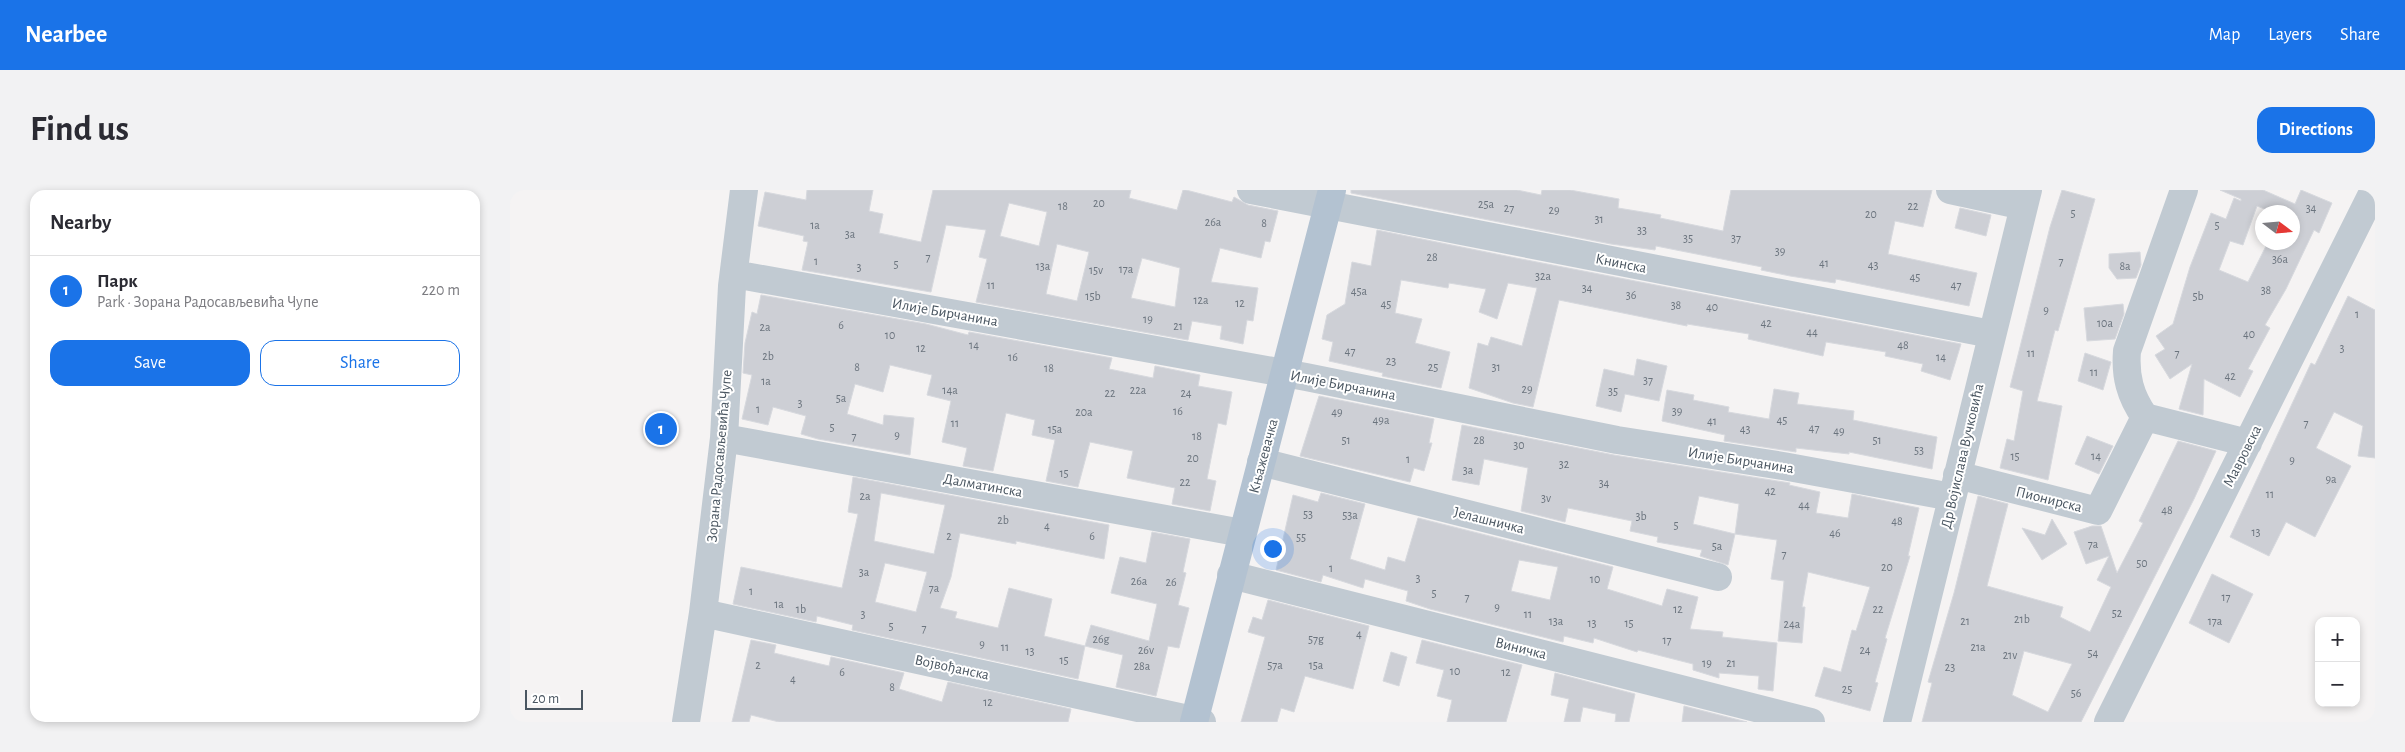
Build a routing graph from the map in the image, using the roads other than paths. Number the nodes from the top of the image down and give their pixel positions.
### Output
1 (744, 190) edge
2 (1251, 190) edge
3 (1950, 190) edge
4 (2184, 190) edge
5 (2366, 193) edge
6 (1330, 197) edge
7 (2026, 198) edge
8 (734, 274) junction
9 (1991, 334) junction
10 (1284, 374) junction
11 (2146, 417) junction
12 (724, 438) junction
13 (2248, 443) junction
14 (1261, 462) junction
15 (1954, 486) junction
16 (1242, 533) junction
17 (1231, 575) junction
18 (1718, 577) dead end
19 (703, 613) junction
20 (1197, 721) edge
21 (686, 722) edge
22 (1811, 722) edge
23 (1897, 722) edge
24 (2108, 722) edge

1 - 8 street, Зорана Радосављевића Чупе
2 - 6 street, Книнска
3 - 7 street
4 - 11 street
5 - 13 street, Мавровска
6 - 9 street, Книнска
6 - 10 main road, Књажевачка
7 - 9 street, Др Војислава Вучковића
8 - 10 street, Илије Бирчанина
8 - 12 street, Зорана Радосављевића Чупе
9 - 15 street, Др Војислава Вучковића
10 - 14 main road, Књажевачка
10 - 15 street, Илије Бирчанина
11 - 13 street
11 - 15 street, Пионирска
12 - 16 street, Далматинска
12 - 19 street, Зорана Радосављевића Чупе
13 - 24 street, Мавровска
14 - 16 main road, Књажевачка
14 - 18 street, Јелашничка
15 - 23 street, Др Војислава Вучковића
16 - 17 main road, Књажевачка
17 - 20 main road, Књажевачка
17 - 22 street, Виничка
19 - 20 street, Војвођанска
19 - 21 street, Зорана Радосављевића Чупе

